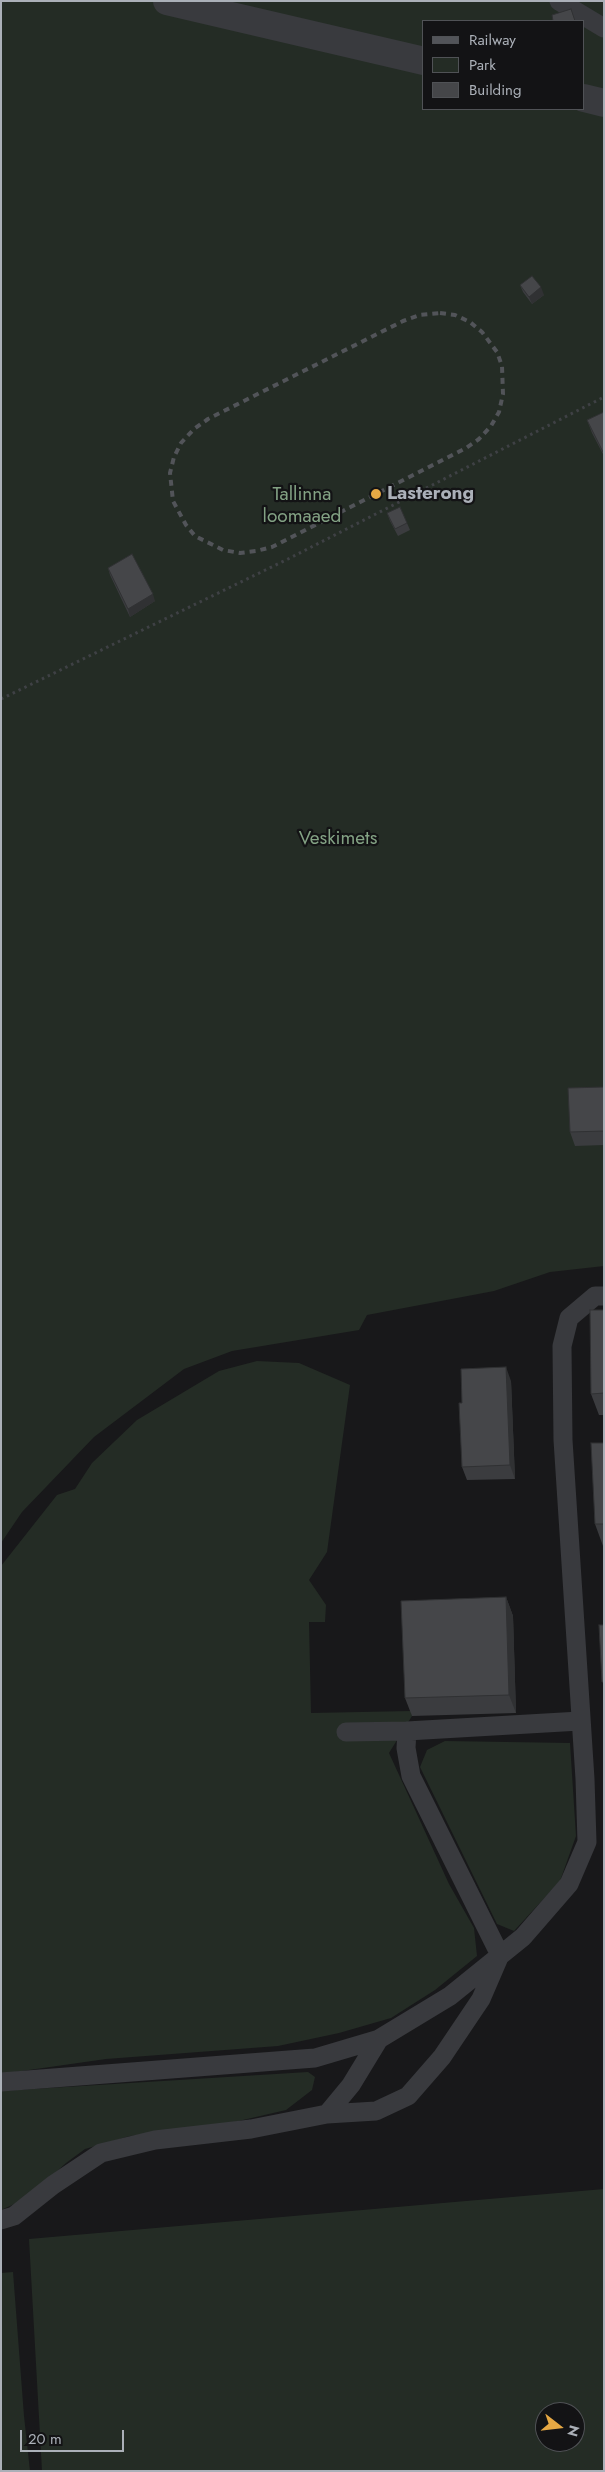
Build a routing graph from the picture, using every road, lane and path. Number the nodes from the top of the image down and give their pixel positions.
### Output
1 (167, 1) edge
2 (559, 1) edge
3 (604, 28) edge
4 (422, 61) edge
5 (585, 98) edge
6 (604, 102) edge
7 (604, 397) edge
8 (1, 699) edge
9 (604, 1296) edge
10 (580, 1721) junction
11 (407, 1731) junction
12 (346, 1732) dead end
13 (500, 1955) junction
14 (379, 2039) junction
15 (1, 2082) edge
16 (327, 2114) junction
17 (1, 2220) edge

1 - 4 street
2 - 3 lane
5 - 6 street
7 - 8 path
9 - 10 lane
10 - 11 lane
10 - 13 lane
11 - 12 lane
11 - 13 lane
13 - 14 lane
13 - 16 lane
14 - 15 lane
14 - 16 lane
16 - 17 lane

